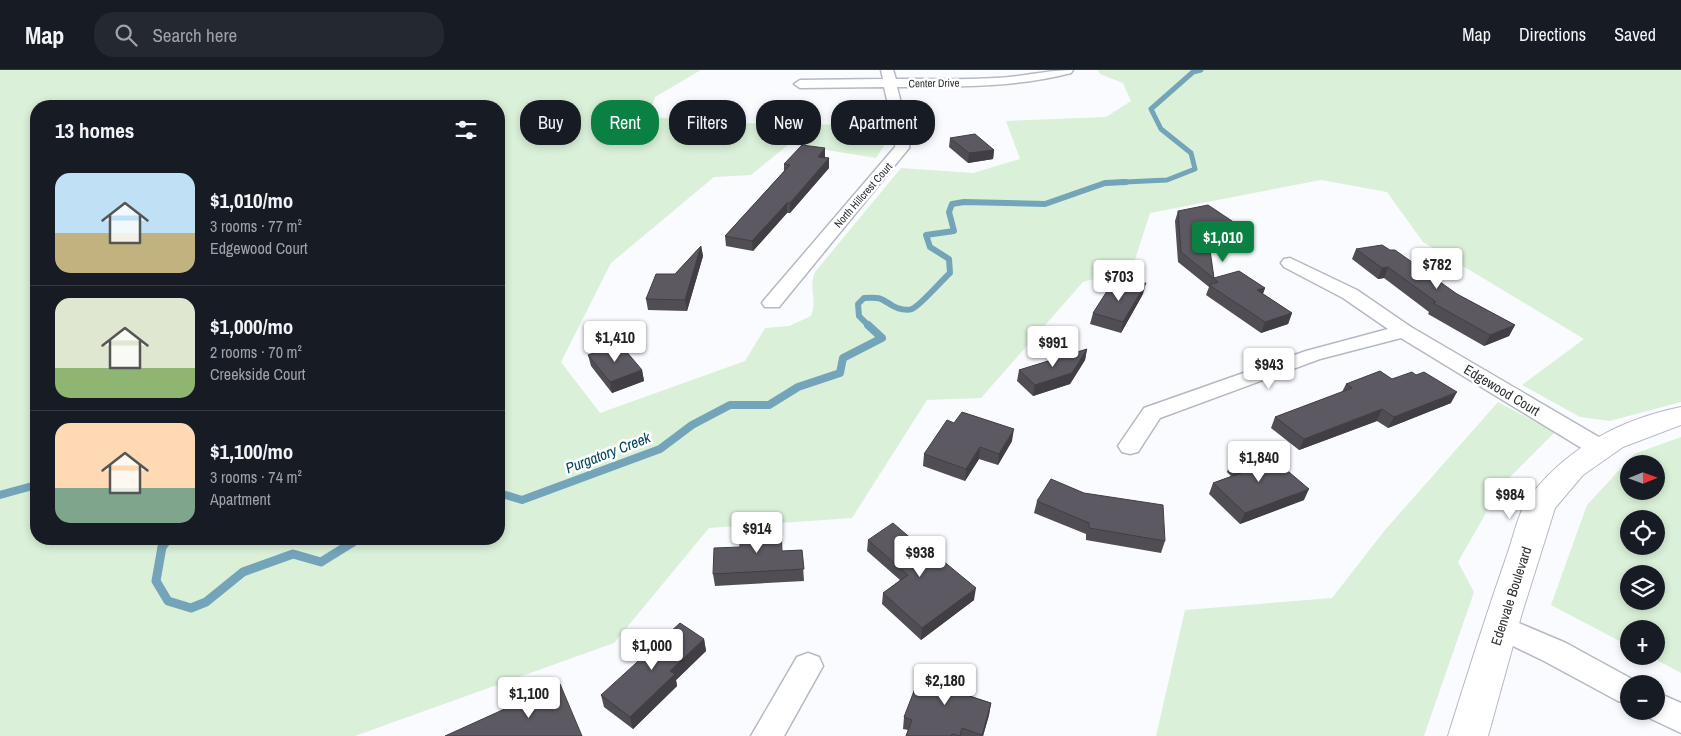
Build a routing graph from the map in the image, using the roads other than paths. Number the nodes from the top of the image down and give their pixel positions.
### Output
1 (1066, 70) edge
2 (889, 77) edge
3 (800, 84) dead end
4 (1290, 262) dead end
5 (772, 303) dead end
6 (1404, 331) junction
7 (1681, 416) edge
8 (1130, 446) dead end
9 (1601, 448) junction
10 (1500, 628) junction
11 (808, 666) dead end
12 (1620, 685) edge
13 (1665, 711) edge
14 (1681, 720) edge
15 (767, 736) edge
16 (1468, 736) edge

1 - 2 street, Center Drive
2 - 3 street, Center Drive
2 - 5 street, North Hillcrest Court
4 - 6 street, Edgewood Court
6 - 8 street
6 - 9 street, Edgewood Court
7 - 9 street, Edenvale Boulevard
9 - 10 street, Edenvale Boulevard
10 - 12 street
10 - 16 street, Edenvale Boulevard
11 - 15 street
13 - 14 street

